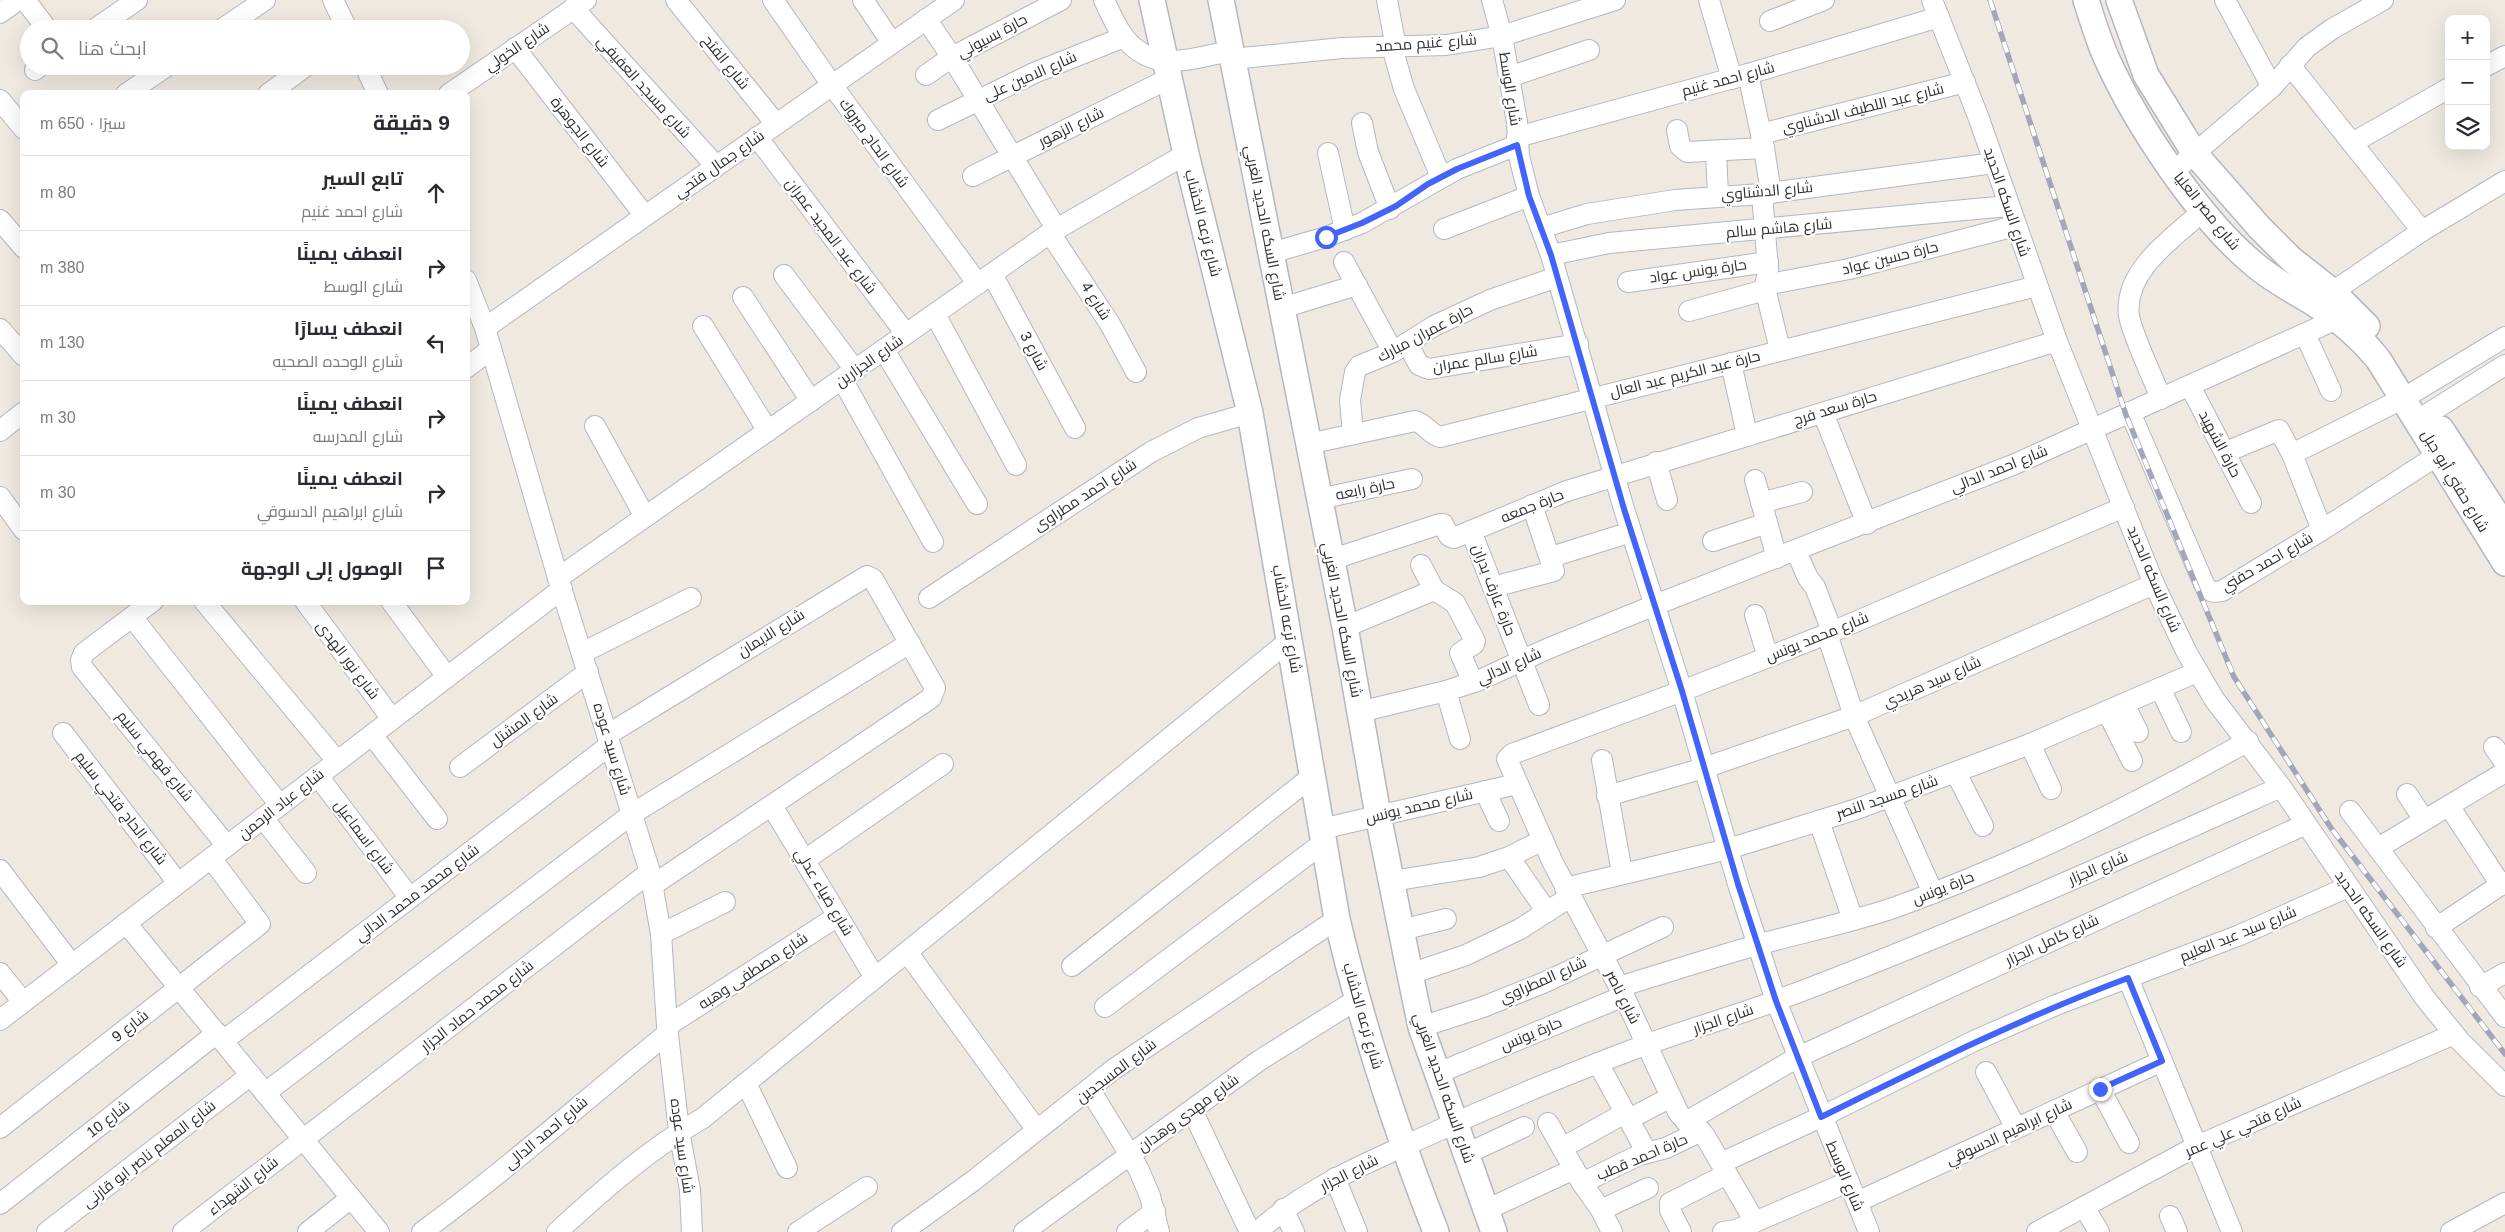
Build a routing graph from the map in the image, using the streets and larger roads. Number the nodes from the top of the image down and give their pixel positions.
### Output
1 (18, 0) edge
2 (25, 0) edge
3 (137, 0) edge
4 (265, 0) edge
5 (676, 0) edge
6 (773, 0) edge
7 (863, 0) edge
8 (1061, 0) edge
9 (1104, 0) edge
10 (1152, 0) edge
11 (1222, 0) edge
12 (1387, 0) edge
13 (1492, 0) edge
14 (1615, 0) edge
15 (1709, 0) edge
16 (1824, 0) edge
17 (2086, 0) edge
18 (2119, 0) edge
19 (2225, 0) edge
20 (2383, 0) edge
21 (339, 2) edge
22 (948, 2) edge
23 (579, 4) edge
24 (1936, 9) edge
25 (0, 13) edge
26 (926, 19) junction
27 (40, 20) edge
28 (108, 20) edge
29 (235, 20) edge
30 (344, 20) edge
31 (1770, 21) dead end
32 (1502, 36) junction
33 (1124, 37) junction
34 (892, 43) junction
35 (1394, 47) junction
36 (515, 48) junction
37 (1589, 50) dead end
38 (1232, 55) junction
39 (2505, 56) edge
40 (952, 57) junction
41 (2490, 64) edge
42 (2290, 65) junction
43 (1168, 70) junction
44 (153, 75) edge
45 (294, 75) edge
46 (368, 75) edge
47 (926, 76) dead end
48 (1740, 76) junction
49 (1509, 77) junction
50 (1965, 82) junction
51 (832, 85) junction
52 (2272, 87) junction
53 (132, 90) edge
54 (273, 90) edge
55 (376, 90) edge
56 (455, 90) edge
57 (2445, 90) edge
58 (977, 99) junction
59 (0, 100) edge
60 (938, 120) dead end
61 (1362, 123) dead end
62 (20, 124) edge
63 (776, 124) junction
64 (1677, 130) dead end
65 (757, 137) junction
66 (1517, 141) junction
67 (1763, 141) junction
68 (2352, 143) junction
69 (1716, 151) junction
70 (1328, 153) dead end
71 (1186, 154) junction
72 (2195, 154) junction
73 (1012, 157) junction
74 (1994, 163) junction
75 (716, 166) junction
76 (2174, 171) junction
77 (973, 176) dead end
78 (1441, 177) junction
79 (2505, 181) edge
80 (1766, 194) junction
81 (1529, 196) junction
82 (1718, 196) junction
83 (2008, 206) junction
84 (1390, 209) junction
85 (2203, 211) junction
86 (645, 216) junction
87 (0, 220) edge
88 (2015, 226) junction
89 (1541, 228) junction
90 (1444, 229) dead end
91 (1344, 230) junction
92 (1766, 230) junction
93 (2422, 231) junction
94 (1054, 232) junction
95 (20, 243) edge
96 (1271, 253) junction
97 (1551, 255) junction
98 (1344, 262) dead end
99 (1768, 262) junction
100 (784, 275) dead end
101 (1557, 277) junction
102 (985, 279) junction
103 (1628, 282) dead end
104 (1357, 285) junction
105 (2037, 286) junction
106 (1765, 288) junction
107 (470, 295) edge
108 (743, 297) dead end
109 (2324, 298) junction
110 (1282, 308) junction
111 (1689, 311) dead end
112 (935, 314) junction
113 (2337, 319) junction
114 (477, 322) edge
115 (703, 326) dead end
116 (0, 329) edge
117 (906, 334) junction
118 (2305, 334) junction
119 (2505, 337) edge
120 (2057, 341) junction
121 (1578, 344) junction
122 (1400, 347) junction
123 (491, 349) junction
124 (884, 350) junction
125 (1780, 350) junction
126 (20, 352) edge
127 (1731, 363) junction
128 (470, 365) edge
129 (2505, 365) edge
130 (1136, 372) dead end
131 (849, 375) junction
132 (2190, 386) junction
133 (2331, 391) dead end
134 (2411, 394) junction
135 (1592, 397) junction
136 (2161, 399) junction
137 (811, 401) junction
138 (2130, 412) junction
139 (1250, 413) junction
140 (1823, 413) junction
141 (20, 416) edge
142 (2424, 416) junction
143 (595, 426) dead end
144 (1075, 428) dead end
145 (2093, 429) junction
146 (0, 431) edge
147 (768, 431) junction
148 (1352, 434) junction
149 (1747, 435) junction
150 (1308, 444) junction
151 (2226, 452) junction
152 (2292, 454) junction
153 (2438, 455) junction
154 (1656, 462) junction
155 (1016, 464) dead end
156 (1614, 476) junction
157 (1412, 479) dead end
158 (1755, 480) dead end
159 (1802, 492) dead end
160 (0, 497) edge
161 (1318, 499) junction
162 (1667, 500) dead end
163 (1761, 503) junction
164 (2251, 503) dead end
165 (977, 504) dead end
166 (1532, 505) junction
167 (2124, 507) junction
168 (645, 517) junction
169 (1766, 523) junction
170 (20, 524) edge
171 (1867, 524) junction
172 (2505, 527) edge
173 (2322, 530) junction
174 (1471, 531) junction
175 (1631, 532) junction
176 (1714, 541) dead end
177 (933, 542) dead end
178 (1796, 551) junction
179 (2503, 555) edge
180 (1551, 557) junction
181 (1777, 558) junction
182 (1330, 560) junction
183 (1421, 565) dead end
184 (560, 583) junction
185 (2154, 584) junction
186 (1493, 587) junction
187 (1434, 590) junction
188 (691, 598) dead end
189 (929, 598) dead end
190 (148, 605) edge
191 (207, 605) edge
192 (308, 605) edge
193 (394, 605) edge
194 (1655, 605) junction
195 (1755, 615) dead end
196 (132, 618) junction
197 (1345, 627) junction
198 (1829, 632) junction
199 (1290, 640) junction
200 (910, 643) junction
201 (582, 653) junction
202 (1768, 657) junction
203 (1521, 661) junction
204 (588, 672) junction
205 (2198, 672) junction
206 (447, 677) junction
207 (1474, 682) junction
208 (2160, 688) junction
209 (1446, 691) junction
210 (1682, 691) junction
211 (1538, 705) dead end
212 (2115, 708) junction
213 (1359, 712) junction
214 (1854, 716) junction
215 (392, 719) junction
216 (2138, 732) dead end
217 (2181, 732) dead end
218 (63, 733) dead end
219 (372, 735) junction
220 (1460, 739) dead end
221 (609, 740) junction
222 (2248, 741) junction
223 (2030, 744) junction
224 (1507, 759) joint
225 (1602, 760) dead end
226 (337, 761) junction
227 (2132, 761) dead end
228 (943, 764) dead end
229 (460, 767) dead end
230 (1704, 768) junction
231 (2505, 772) edge
232 (1956, 773) junction
233 (1314, 775) junction
234 (318, 776) junction
235 (1517, 784) junction
236 (2281, 787) junction
237 (2051, 789) dead end
238 (1486, 790) junction
239 (2407, 794) dead end
240 (1607, 796) junction
241 (1890, 797) junction
242 (280, 805) junction
243 (772, 806) junction
244 (2449, 806) junction
245 (2350, 811) dead end
246 (632, 814) junction
247 (1378, 815) junction
248 (263, 818) junction
249 (437, 820) dead end
250 (2424, 820) junction
251 (1499, 821) dead end
252 (1820, 821) junction
253 (2306, 824) junction
254 (1983, 826) dead end
255 (1322, 836) junction
256 (1543, 840) junction
257 (227, 846) junction
258 (2378, 848) junction
259 (1728, 849) junction
260 (1509, 857) junction
261 (211, 858) junction
262 (805, 860) junction
263 (0, 870) edge
264 (1622, 873) junction
265 (306, 874) dead end
266 (651, 878) junction
267 (1392, 881) junction
268 (178, 883) junction
269 (2503, 883) edge
270 (2348, 887) junction
271 (1568, 892) junction
272 (1933, 892) junction
273 (410, 898) junction
274 (725, 902) dead end
275 (1547, 912) junction
276 (838, 916) junction
277 (1337, 919) junction
278 (1446, 919) dead end
279 (1853, 920) junction
280 (126, 923) junction
281 (1663, 926) dead end
282 (2436, 928) junction
283 (1401, 930) junction
284 (661, 934) junction
285 (1758, 945) junction
286 (907, 952) junction
287 (1601, 955) junction
288 (72, 965) junction
289 (1072, 966) dead end
290 (0, 973) edge
291 (2505, 973) edge
292 (1410, 974) junction
293 (876, 978) junction
294 (2128, 978) junction
295 (179, 987) junction
296 (2480, 987) junction
297 (1622, 991) junction
298 (1356, 1000) junction
299 (1776, 1001) junction
300 (23, 1002) junction
301 (1105, 1007) dead end
302 (2505, 1017) edge
303 (0, 1020) edge
304 (1421, 1027) junction
305 (668, 1029) junction
306 (2454, 1034) junction
307 (220, 1037) junction
308 (1647, 1045) junction
309 (1798, 1056) junction
310 (2162, 1061) junction
311 (1598, 1063) junction
312 (1986, 1072) dead end
313 (1438, 1073) junction
314 (251, 1075) junction
315 (746, 1083) junction
316 (2505, 1086) edge
317 (2100, 1089) junction
318 (1090, 1090) junction
319 (265, 1093) junction
320 (1671, 1097) junction
321 (1192, 1110) junction
322 (2054, 1111) junction
323 (1627, 1116) junction
324 (1821, 1117) junction
325 (1455, 1123) junction
326 (1548, 1123) dead end
327 (1694, 1126) junction
328 (1524, 1127) dead end
329 (0, 1128) edge
330 (2016, 1128) junction
331 (1036, 1129) junction
332 (679, 1131) junction
333 (303, 1139) junction
334 (2128, 1143) dead end
335 (1403, 1146) junction
336 (2197, 1146) junction
337 (1562, 1148) junction
338 (2077, 1152) dead end
339 (1647, 1153) junction
340 (1131, 1154) junction
341 (1466, 1154) junction
342 (787, 1168) dead end
343 (1724, 1168) junction
344 (1578, 1176) junction
345 (1335, 1178) junction
346 (1848, 1182) junction
347 (867, 1187) dead end
348 (1648, 1188) dead end
349 (351, 1198) junction
350 (1857, 1202) junction
351 (2505, 1203) edge
352 (0, 1204) edge
353 (2084, 1207) junction
354 (1283, 1209) junction
355 (1601, 1210) junction
356 (1155, 1211) junction
357 (1490, 1221) edge
358 (1755, 1222) junction
359 (2229, 1231) edge
360 (48, 1232) edge
361 (183, 1232) edge
362 (308, 1232) edge
363 (379, 1232) edge
364 (422, 1232) edge
365 (557, 1232) edge
366 (692, 1232) edge
367 (798, 1232) edge
368 (902, 1232) edge
369 (1024, 1232) edge
370 (1127, 1232) edge
371 (1159, 1232) edge
372 (1250, 1232) edge
373 (1257, 1232) edge
374 (1294, 1232) edge
375 (1356, 1232) edge
376 (1436, 1232) edge
377 (1612, 1232) edge
378 (1680, 1232) edge
379 (1723, 1232) edge
380 (1869, 1232) edge
381 (2037, 1232) edge
382 (2099, 1232) edge
383 (2451, 1232) edge

1 - 25 street
2 - 27 street
3 - 28 street
4 - 29 street
5 - 63 street, شارع الفتح
6 - 51 street, شارع الحاج مبروك
7 - 34 street
8 - 40 street, حارة بسيوني
9 - 33 street
10 - 43 street, شارع ترعه الخشاب
11 - 38 street, شارع السكه الحديد الغربي
12 - 35 street
13 - 32 street, شارع الوسط
14 - 32 street, شارع غنيم محمد
15 - 48 street
16 - 31 street
17 - 76 street, شارع مصر العليا
18 - 72 street, شارع مصر العليا
19 - 52 street
20 - 42 street
21 - 30 street
22 - 26 street, شارع جمال فتحي
23 - 36 street, شارع الخولي
23 - 75 street, شارع مسجد العفيفي
24 - 48 street, شارع احمد غنيم
24 - 50 street, شارع السكه الحديد
26 - 34 street, شارع جمال فتحي
26 - 40 street
32 - 35 street, شارع غنيم محمد
32 - 49 street, شارع الوسط
33 - 43 street
33 - 58 street, شارع الامين على
34 - 51 street, شارع جمال فتحي
35 - 38 street, شارع غنيم محمد
35 - 78 street
36 - 56 street, شارع الخولي
36 - 86 street, شارع الجوهرة
37 - 49 street
38 - 43 street, شارع غنيم محمد
38 - 96 street, شارع السكه الحديد الغربي
39 - 41 street
40 - 47 street, حارة بسيوني
40 - 58 street
42 - 52 street
42 - 68 street
43 - 71 street, شارع ترعه الخشاب
43 - 73 street, شارع الزهور
44 - 53 street
45 - 54 street
46 - 55 street
48 - 66 street, شارع احمد غنيم
48 - 67 street
49 - 66 street, شارع الوسط
50 - 67 street, شارع عبد اللطيف الدشناوي
50 - 74 street, شارع السكه الحديد
51 - 63 street, شارع جمال فتحي
51 - 102 street, شارع الحاج مبروك
52 - 72 street
57 - 68 street
58 - 60 street, شارع الامين على
58 - 73 street
59 - 62 street
61 - 84 street
63 - 65 street, شارع جمال فتحي
64 - 69 street, شارع عبد اللطيف الدشناوي
65 - 75 street, شارع جمال فتحي
65 - 117 street, شارع عبد المجيد عمران
66 - 78 street, شارع احمد غنيم
66 - 81 street, شارع الوسط
67 - 69 street, شارع عبد اللطيف الدشناوي
67 - 80 street
68 - 93 street
69 - 82 street
70 - 91 street
71 - 94 street, شارع الجزارين
71 - 139 street, شارع ترعه الخشاب
72 - 76 street
72 - 109 street, شارع مصر العليا
73 - 77 street, شارع الزهور
73 - 94 street
74 - 80 street, شارع الدشناوي
74 - 83 street, شارع السكه الحديد
75 - 86 street, شارع جمال فتحي
76 - 85 street, شارع مصر العليا
78 - 84 street, شارع احمد غنيم
79 - 93 street
80 - 82 street, شارع الدشناوي
80 - 92 street
81 - 89 street, شارع الوسط
81 - 90 street
82 - 89 street, شارع الدشناوي
83 - 88 street, شارع السكه الحديد
83 - 92 street, شارع هاشم سالم
84 - 91 street, شارع احمد غنيم
85 - 109 street, شارع مصر العليا
85 - 136 street
86 - 114 street, شارع جمال فتحي
87 - 95 street
88 - 105 street, شارع السكه الحديد
88 - 106 street, حارة حسين عواد
89 - 97 street, شارع الوسط
91 - 96 street, شارع احمد غنيم
92 - 97 street, شارع هاشم سالم
92 - 99 street
93 - 109 street
94 - 102 street, شارع الجزارين
94 - 130 street, شارع 4
96 - 110 street, شارع السكه الحديد الغربي
97 - 101 street, شارع الوسط
98 - 104 street, شارع سالم عمران
99 - 103 street, حارة يونس عواد
99 - 106 street
100 - 131 street
101 - 121 street, شارع الوسط
101 - 122 street, حارة عمران مبارك
102 - 112 street, شارع الجزارين
102 - 144 street, شارع 3
104 - 110 street
104 - 122 street, شارع سالم عمران
105 - 120 street, شارع السكه الحديد
105 - 125 street, حارة عبد الكريم عبد العال
106 - 111 street, حارة حسين عواد
106 - 125 street
107 - 114 street, شارع سيد عوده
108 - 137 street
109 - 113 street, شارع مصر العليا
109 - 134 street, شارع مصر العليا
110 - 150 street, شارع السكه الحديد الغربي
112 - 117 street, شارع الجزارين
112 - 155 street
113 - 118 street, شارع احمد الدالي
113 - 134 street, شارع مصر العليا
114 - 123 street, شارع سيد عوده
115 - 147 street
116 - 126 street
117 - 124 street, شارع الجزارين
118 - 132 street, شارع احمد الدالي
118 - 133 street
119 - 134 street
120 - 140 street, حارة سعد فرج
120 - 145 street, شارع السكه الحديد
121 - 122 street, شارع سالم عمران
121 - 135 street, شارع الوسط
122 - 148 street, حارة عمران مبارك
123 - 128 street
123 - 184 street, شارع سيد عوده
124 - 131 street, شارع الجزارين
124 - 165 street
125 - 127 street, حارة عبد الكريم عبد العال
127 - 135 street, حارة عبد الكريم عبد العال
127 - 149 street
129 - 142 street
131 - 137 street, شارع الجزارين
131 - 177 street
132 - 136 street, شارع احمد الدالي
132 - 151 street, حارة الشهيد
134 - 142 street, شارع حفني أبو جبل
134 - 152 street
135 - 148 street, حارة عبد الكريم عبد العال
135 - 156 street, شارع الوسط
136 - 138 street, شارع احمد الدالي
137 - 147 street, شارع الجزارين
138 - 145 street, شارع احمد الدالي
138 - 173 street, شارع احمد حفني
139 - 189 street, شارع احمد مطراوى
139 - 199 street, شارع ترعه الخشاب
140 - 149 street, حارة سعد فرج
140 - 171 street
141 - 146 street
142 - 153 street, شارع حفني أبو جبل
142 - 172 street, شارع حفني أبو جبل
143 - 168 street
145 - 167 street, شارع السكه الحديد
145 - 171 street, شارع احمد الدالي
147 - 168 street, شارع الجزارين
148 - 150 street, حارة عبد الكريم عبد العال
149 - 154 street, حارة سعد فرج
150 - 161 street, شارع السكه الحديد الغربي
151 - 152 street
151 - 164 street, حارة الشهيد
152 - 173 street
153 - 173 street, شارع احمد حفني
153 - 179 street, شارع حفني أبو جبل
154 - 156 street, حارة سعد فرج
154 - 162 street
156 - 166 street, حارة جمعه
156 - 175 street, شارع الوسط
157 - 161 street, حارة رابعه
158 - 163 street
159 - 163 street
160 - 170 street
161 - 182 street, شارع السكه الحديد الغربي
163 - 169 street
166 - 174 street, حارة جمعه
166 - 180 street
167 - 185 street, شارع السكه الحديد
167 - 198 street, شارع محمد يونس
168 - 184 street, شارع الجزارين
169 - 176 street
169 - 181 street
171 - 178 street, شارع احمد الدالي
174 - 182 street, حارة جمعه
174 - 186 street, حارة عارف بدران
175 - 180 street
175 - 194 street, شارع الوسط
178 - 181 street, شارع احمد الدالي
178 - 198 street
180 - 186 street
181 - 194 street, شارع احمد الدالي
182 - 197 street, شارع السكه الحديد الغربي
183 - 187 street
184 - 201 street, شارع سيد عوده
184 - 206 street, شارع عباد الرحمن
185 - 205 street, شارع السكه الحديد
185 - 214 street, شارع سيد هريدي
186 - 203 street, حارة عارف بدران
187 - 197 street
187 - 207 street
188 - 201 street
190 - 196 street
191 - 226 street
192 - 215 street, شارع نور الهدى
193 - 206 street
194 - 203 street, شارع الدالي
194 - 210 street, شارع الوسط
195 - 202 street
196 - 242 street
196 - 257 street, شارع فهمي سليم
197 - 213 street, شارع السكه الحديد الغربي
198 - 202 street, شارع محمد يونس
198 - 214 street
199 - 233 street, شارع ترعه الخشاب
199 - 286 street
200 - 221 street, شارع الايمان
200 - 243 street, شارع محمد حماد الجزار
200 - 246 street
201 - 204 street, شارع سيد عوده
202 - 210 street, شارع محمد يونس
203 - 207 street, شارع الدالي
203 - 211 street, حارة عارف بدران
204 - 221 street, شارع سيد عوده
204 - 229 street, شارع المشتل
205 - 208 street, شارع مسجد النصر
205 - 222 street, شارع السكه الحديد
206 - 215 street, شارع عباد الرحمن
207 - 209 street, شارع الدالي
208 - 212 street, شارع مسجد النصر
208 - 217 street
209 - 213 street, شارع الدالي
209 - 220 street
210 - 224 street, شارع محمد يونس
210 - 230 street, شارع الوسط
212 - 216 street
212 - 223 street, شارع مسجد النصر
212 - 227 street
213 - 247 street, شارع السكه الحديد الغربي
214 - 230 street, شارع سيد هريدي
214 - 241 street
215 - 219 street, شارع عباد الرحمن
218 - 268 street, شارع الحاج فتحي سليم
219 - 226 street, شارع عباد الرحمن
219 - 249 street
221 - 246 street, شارع سيد عوده
221 - 273 street, شارع محمد محمد الدالي
222 - 236 street, شارع السكه الحديد
222 - 272 street, حارة يونس
223 - 232 street, شارع مسجد النصر
223 - 237 street
224 - 235 street, شارع ناصر
225 - 240 street
226 - 234 street, شارع عباد الرحمن
228 - 262 street
230 - 240 street, شارع سيد هريدي
230 - 259 street, شارع الوسط
231 - 244 street
232 - 241 street, شارع مسجد النصر
232 - 254 street
233 - 255 street, شارع ترعه الخشاب
233 - 289 street
234 - 242 street, شارع عباد الرحمن
234 - 273 street, شارع اسماعيل
235 - 238 street, شارع محمد يونس
235 - 256 street, شارع ناصر
236 - 253 street, شارع السكه الحديد
236 - 299 street, شارع الجزار
238 - 247 street, شارع محمد يونس
238 - 251 street
239 - 250 street
240 - 264 street
241 - 252 street, شارع مسجد النصر
241 - 272 street
242 - 248 street, شارع عباد الرحمن
243 - 262 street, شارع ضياء عدلي
243 - 266 street, شارع محمد حماد الجزار
244 - 250 street
244 - 269 street
245 - 258 street
246 - 266 street, شارع سيد عوده
246 - 319 street
247 - 255 street, شارع محمد يونس
247 - 267 street, شارع السكه الحديد الغربي
248 - 257 street, شارع عباد الرحمن
248 - 265 street
250 - 258 street
252 - 259 street, شارع مسجد النصر
252 - 279 street
253 - 270 street, شارع السكه الحديد
253 - 309 street, شارع كامل الجزار
255 - 277 street, شارع ترعه الخشاب
255 - 301 street
256 - 260 street
256 - 271 street, شارع ناصر
257 - 261 street, شارع عباد الرحمن
258 - 282 street
259 - 264 street, شارع مسجد النصر
259 - 285 street, شارع الوسط
260 - 267 street
260 - 275 street
261 - 268 street, شارع عباد الرحمن
261 - 295 street, شارع 9
262 - 276 street, شارع ضياء عدلي
263 - 288 street
264 - 271 street, شارع مسجد النصر
266 - 284 street, شارع سيد عوده
266 - 333 street, شارع محمد حماد الجزار
267 - 283 street, شارع السكه الحديد الغربي
268 - 280 street, شارع عباد الرحمن
269 - 282 street
270 - 294 street, شارع سيد عبد العليم
270 - 306 street, شارع السكه الحديد
271 - 275 street, شارع مسجد النصر
271 - 287 street, شارع ناصر
272 - 279 street, حارة يونس
273 - 307 street, شارع محمد محمد الدالي
274 - 284 street
275 - 292 street, شارع مسجد النصر
276 - 293 street, شارع ضياء عدلي
276 - 305 street, شارع مصطفى وهبه
277 - 298 street, شارع ترعه الخشاب
277 - 318 street, شارع المسجدين
278 - 283 street
279 - 285 street, حارة يونس
280 - 288 street, شارع عباد الرحمن
280 - 295 street
281 - 287 street, شارع المطراوي
282 - 296 street
283 - 292 street, شارع السكه الحديد الغربي
284 - 305 street, شارع سيد عوده
285 - 297 street, حارة يونس
285 - 299 street, شارع الوسط
286 - 293 street
286 - 331 street
287 - 297 street, شارع ناصر
287 - 304 street, شارع المطراوي
288 - 300 street, شارع عباد الرحمن
290 - 300 street
291 - 296 street
292 - 304 street, شارع السكه الحديد الغربي
293 - 315 street
294 - 310 street
294 - 324 street, شارع سيد عبد العليم
295 - 307 street
295 - 329 street, شارع 9
296 - 302 street
297 - 308 street, شارع ناصر
297 - 313 street, حارة يونس
298 - 321 street, شارع مهدى وهدان
298 - 335 street, شارع ترعه الخشاب
299 - 308 street, شارع الجزار
299 - 309 street, شارع الوسط
300 - 303 street, شارع عباد الرحمن
304 - 313 street, شارع السكه الحديد الغربي
305 - 332 street, شارع سيد عوده
305 - 364 street, شارع احمد الدالى
306 - 316 street, شارع السكه الحديد
306 - 336 street, شارع فتحي علي عمر
307 - 314 street
307 - 352 street, شارع 10
308 - 311 street, شارع الجزار
308 - 320 street, شارع ناصر
309 - 324 street, شارع الوسط
309 - 327 street, شارع كامل الجزار
310 - 317 street, شارع ابراهيم الدسوقي
310 - 336 street
311 - 323 street
311 - 325 street, شارع الجزار
312 - 330 street
313 - 325 street, شارع السكه الحديد الغربي
314 - 319 street
314 - 360 street, شارع المعلم ناصر ابو قارنى
315 - 332 street
315 - 342 street
317 - 322 street, شارع ابراهيم الدسوقي
317 - 334 street
318 - 331 street, شارع المسجدين
318 - 340 street
319 - 333 street
320 - 323 street
320 - 327 street, شارع ناصر
321 - 340 street, شارع مهدى وهدان
321 - 372 street
322 - 330 street, شارع ابراهيم الدسوقي
322 - 338 street
323 - 337 street
323 - 339 street
324 - 343 street, شارع سيد عبد العليم
324 - 346 street, شارع الوسط
325 - 335 street, شارع الجزار
325 - 341 street, شارع السكه الحديد الغربي
326 - 337 street
327 - 339 street, حارة احمد قطب
327 - 343 street, شارع ناصر
328 - 341 street
330 - 350 street, شارع ابراهيم الدسوقي
331 - 368 street, شارع المسجدين
332 - 365 street
332 - 366 street, شارع سيد عوده
333 - 349 street
333 - 361 street, شارع الشهداء
335 - 345 street, شارع الجزار
335 - 376 street, شارع ترعه الخشاب
336 - 353 street, شارع فتحي علي عمر
336 - 359 street
337 - 344 street
339 - 344 street, حارة احمد قطب
340 - 356 street
340 - 369 street, شارع مهدى وهدان
341 - 357 street, شارع السكه الحديد الغربي
343 - 358 street, شارع ناصر
343 - 378 street, شارع سيد عبد العليم
344 - 355 street
344 - 357 street, حارة احمد قطب
345 - 354 street, شارع الجزار
345 - 375 street
346 - 350 street, شارع الوسط
346 - 358 street
347 - 367 street
348 - 355 street
349 - 362 street
349 - 363 street
350 - 380 street, شارع الوسط
351 - 383 street
353 - 381 street, شارع فتحي علي عمر
353 - 382 street
354 - 373 street, شارع الجزار
354 - 374 street
355 - 377 street
356 - 370 street
356 - 371 street
358 - 379 street

